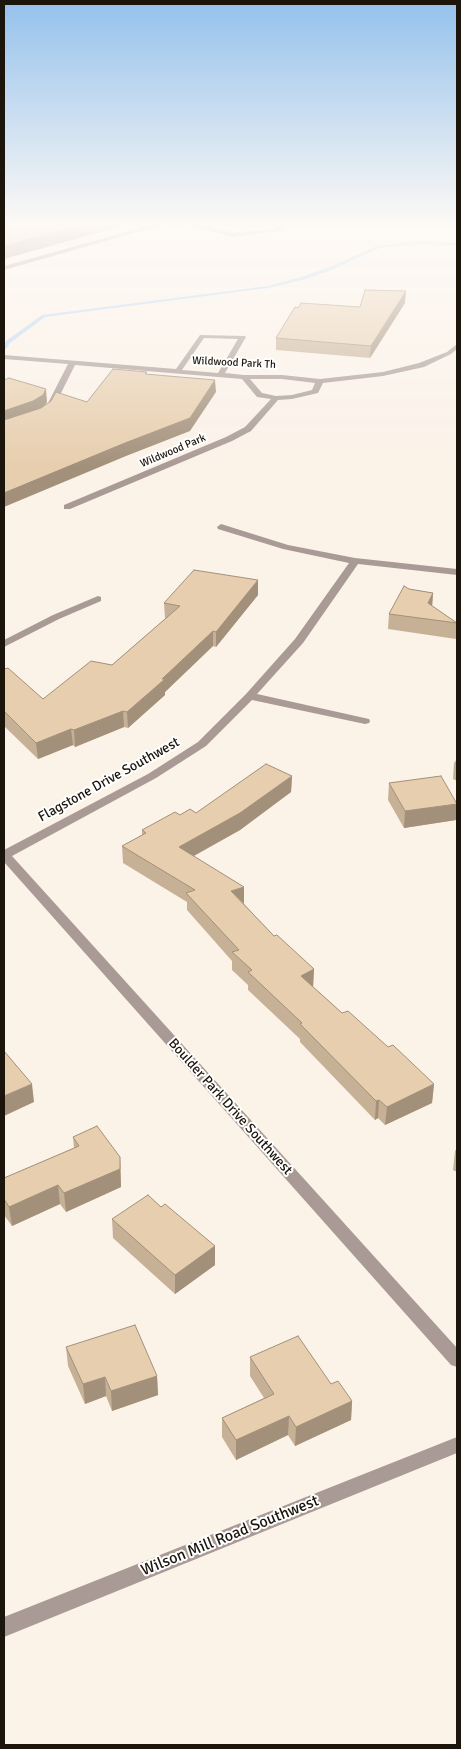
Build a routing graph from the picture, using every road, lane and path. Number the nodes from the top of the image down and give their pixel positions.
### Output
1 (457, 346) edge
2 (4, 357) edge
3 (72, 362) junction
4 (178, 371) junction
5 (220, 375) junction
6 (244, 377) junction
7 (320, 381) junction
8 (276, 398) junction
9 (43, 414) edge
10 (67, 507) dead end
11 (220, 527) dead end
12 (355, 561) junction
13 (457, 572) edge
14 (98, 599) dead end
15 (4, 644) edge
16 (250, 696) junction
17 (365, 721) dead end
18 (4, 855) edge
19 (457, 1360) edge
20 (457, 1445) edge
21 (4, 1627) edge

1 - 7 street, Wildwood Park Th
2 - 3 street, Wildwood Park Th
3 - 4 street, Wildwood Park Th
3 - 9 street
4 - 5 street, Wildwood Park Th
4 - 5 street
5 - 6 street, Wildwood Park Th
6 - 7 street, Wildwood Park Th
6 - 8 street
7 - 8 street
8 - 10 street, Wildwood Park
11 - 12 street
12 - 13 street
12 - 16 street, Flagstone Drive Southwest
14 - 15 street
16 - 17 street
16 - 18 street, Flagstone Drive Southwest
18 - 19 street, Boulder Park Drive Southwest
20 - 21 street, Wilson Mill Road Southwest

